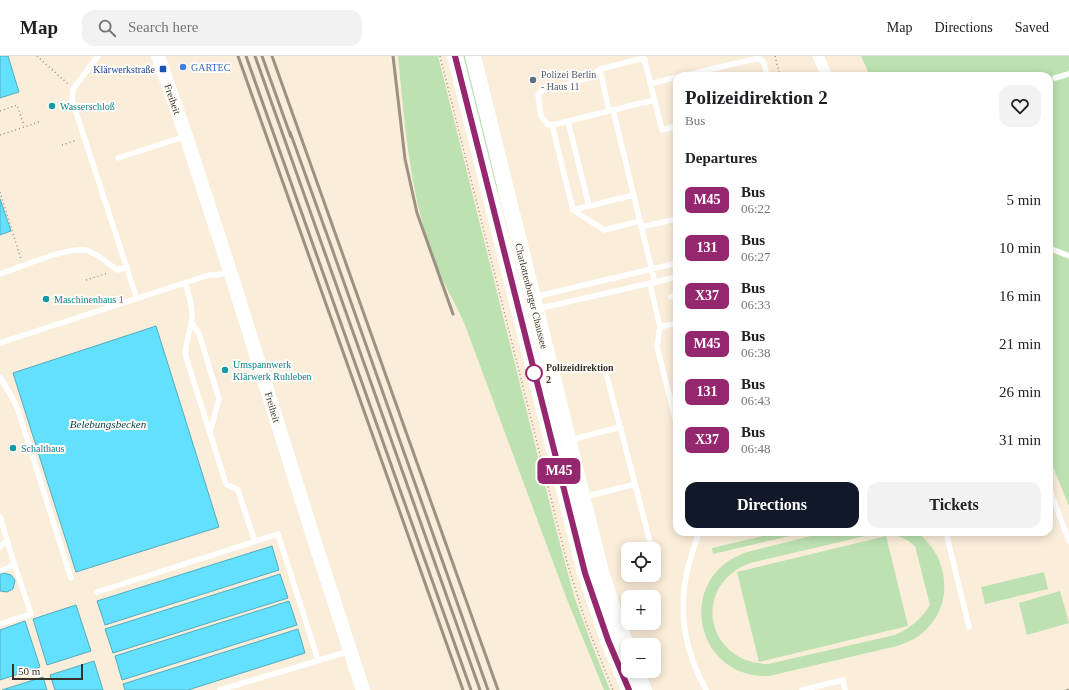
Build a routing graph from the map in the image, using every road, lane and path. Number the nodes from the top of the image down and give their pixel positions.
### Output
1 (37, 56) edge
2 (98, 56) edge
3 (158, 56) edge
4 (440, 56) edge
5 (455, 56) edge
6 (473, 56) edge
7 (775, 56) edge
8 (818, 56) edge
9 (600, 69) junction
10 (699, 72) edge
11 (766, 72) edge
12 (779, 72) edge
13 (825, 72) edge
14 (1069, 74) edge
15 (673, 78) edge
16 (1055, 78) dead end
17 (650, 84) junction
18 (73, 89) junction
19 (654, 100) junction
20 (611, 110) junction
21 (0, 111) edge
22 (568, 121) junction
23 (39, 122) dead end
24 (552, 125) junction
25 (24, 127) junction
26 (673, 127) edge
27 (0, 135) edge
28 (186, 136) junction
29 (84, 138) junction
30 (62, 145) dead end
31 (118, 158) dead end
32 (0, 192) edge
33 (634, 195) junction
34 (589, 206) junction
35 (573, 210) junction
36 (673, 220) edge
37 (641, 224) junction
38 (1053, 250) edge
39 (1069, 256) edge
40 (673, 264) edge
41 (24, 266) junction
42 (127, 267) junction
43 (652, 269) junction
44 (117, 270) junction
45 (230, 272) junction
46 (0, 274) edge
47 (673, 278) edge
48 (86, 280) dead end
49 (185, 283) junction
50 (652, 283) junction
51 (137, 299) junction
52 (526, 305) junction
53 (191, 321) junction
54 (673, 324) edge
55 (660, 327) junction
56 (0, 343) edge
57 (605, 369) dead end
58 (0, 377) edge
59 (673, 410) edge
60 (620, 427) junction
61 (210, 432) junction
62 (568, 441) junction
63 (635, 484) junction
64 (582, 498) junction
65 (1053, 499) edge
66 (0, 517) edge
67 (698, 536) edge
68 (947, 536) edge
69 (7, 540) junction
70 (1069, 541) edge
71 (256, 542) junction
72 (649, 542) edge
73 (0, 547) edge
74 (14, 563) junction
75 (0, 571) edge
76 (71, 578) dead end
77 (97, 592) dead end
78 (0, 624) edge
79 (969, 627) dead end
80 (623, 638) edge
81 (350, 650) junction
82 (318, 660) junction
83 (639, 678) edge
84 (220, 690) edge
85 (363, 690) edge
86 (613, 690) edge
87 (629, 690) edge
88 (644, 690) edge
89 (706, 690) edge
90 (802, 690) edge
91 (845, 690) edge

1 - 18 path
2 - 18 lane
3 - 28 street, Freiheit
4 - 86 path
5 - 52 main road, Charlottenburger Chaussee
6 - 52 main road, Charlottenburger Chaussee
7 - 12 path
8 - 13 street
9 - 17 lane
9 - 20 lane
9 - 24 lane
10 - 11 lane
14 - 16 lane
15 - 17 lane
17 - 19 lane
18 - 29 lane
19 - 20 lane
19 - 26 lane
20 - 22 lane
20 - 33 lane
21 - 25 path
22 - 24 lane
22 - 34 lane
23 - 25 path
24 - 35 lane
25 - 27 path
28 - 31 lane
28 - 45 street, Freiheit
29 - 30 path
29 - 42 lane
32 - 41 path
33 - 34 lane
33 - 37 lane
34 - 35 lane
35 - 37 lane
36 - 37 lane
37 - 43 lane
38 - 39 lane
40 - 43 lane
41 - 44 lane
41 - 46 lane
42 - 44 lane
42 - 51 lane
43 - 50 lane
43 - 52 lane
44 - 48 path
45 - 49 lane
45 - 81 street, Freiheit
47 - 50 lane
49 - 51 lane
49 - 53 lane
50 - 52 lane
50 - 55 lane
51 - 56 lane
52 - 62 main road, Charlottenburger Chaussee
52 - 87 main road, Charlottenburger Chaussee
53 - 61 lane
53 - 61 lane
54 - 55 lane
55 - 59 lane
57 - 60 lane
58 - 76 lane
60 - 62 lane
60 - 63 lane
61 - 71 lane
62 - 64 main road, Charlottenburger Chaussee
63 - 64 lane
63 - 72 lane
64 - 80 main road, Charlottenburger Chaussee
65 - 70 lane
66 - 69 lane
67 - 89 lane
68 - 79 lane
69 - 73 lane
69 - 74 lane
71 - 77 lane
71 - 82 lane
74 - 75 lane
74 - 78 lane
81 - 82 lane
81 - 85 street, Freiheit
82 - 84 lane
83 - 88 main road
90 - 91 lane

